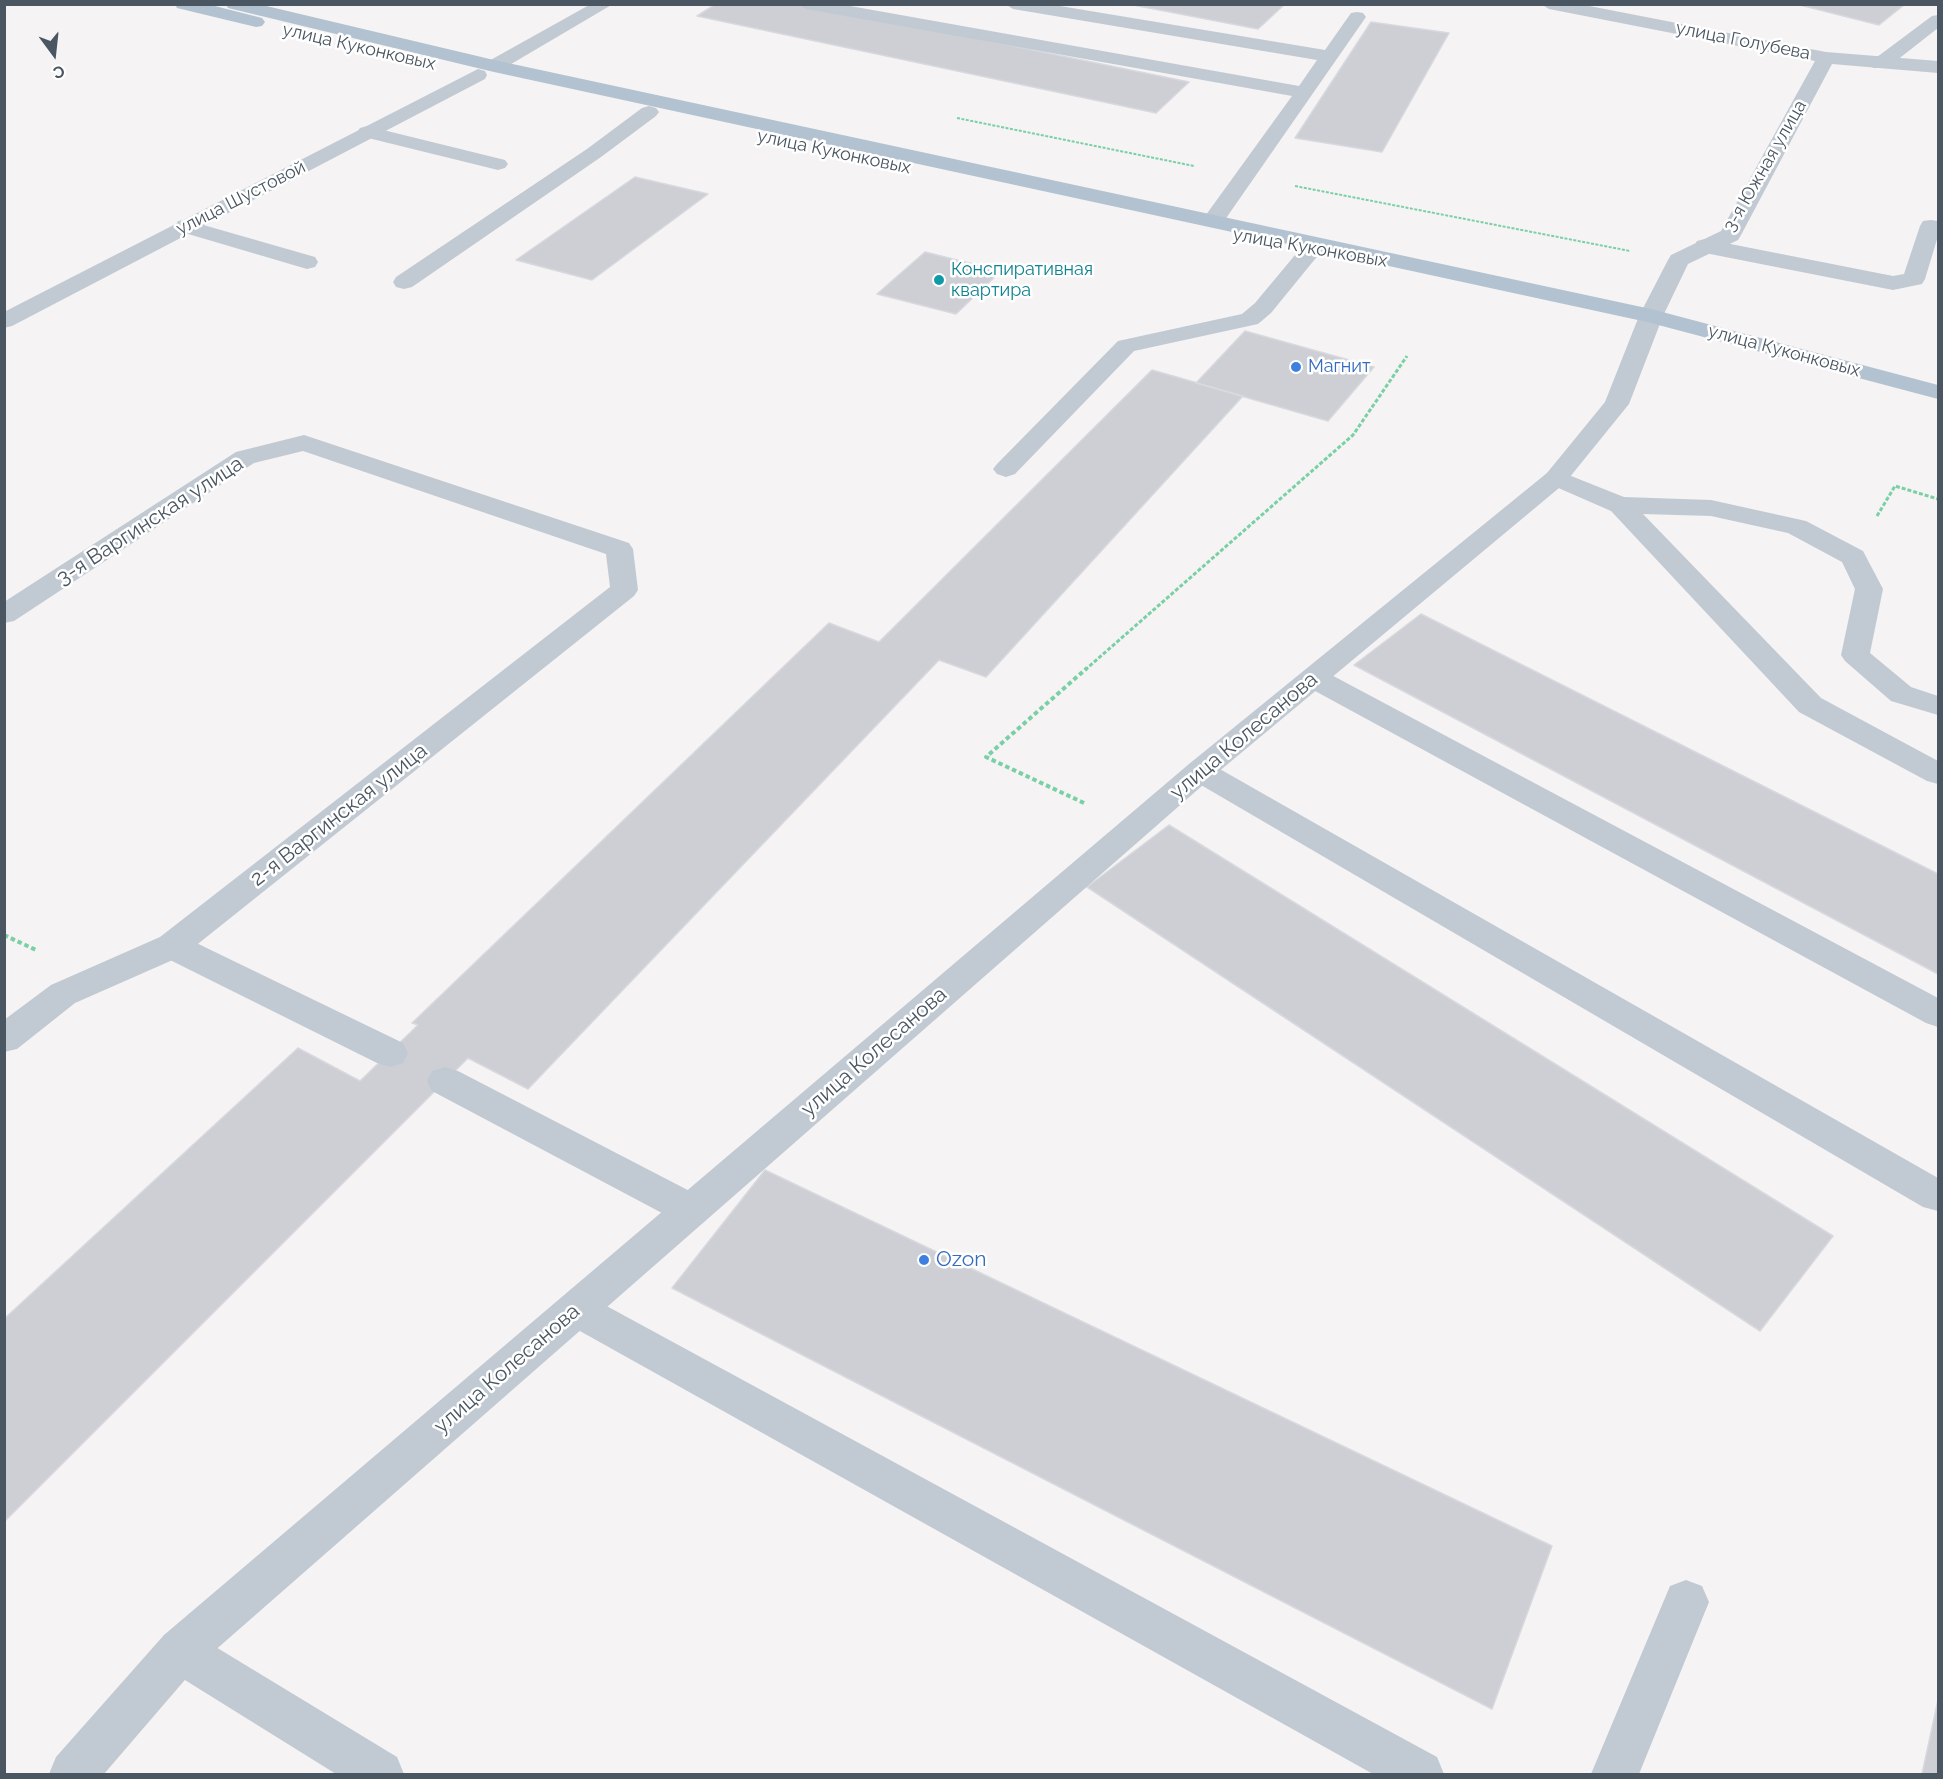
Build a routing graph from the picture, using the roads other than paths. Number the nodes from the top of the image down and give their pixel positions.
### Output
1 (183, 4) edge
2 (234, 4) edge
3 (605, 4) edge
4 (806, 4) edge
5 (1013, 4) edge
6 (1549, 4) edge
7 (1357, 17) dead end
8 (1938, 20) edge
9 (1329, 56) junction
10 (1826, 58) junction
11 (1880, 64) junction
12 (1938, 67) edge
13 (486, 70) junction
14 (1303, 92) junction
15 (650, 112) junction
16 (367, 132) junction
17 (498, 164) dead end
18 (1214, 219) junction
19 (186, 226) junction
20 (1931, 226) dead end
21 (1705, 246) junction
22 (1313, 248) junction
23 (307, 262) dead end
24 (1488, 279) junction
25 (404, 282) dead end
26 (1651, 316) junction
27 (4, 321) edge
28 (1938, 392) edge
29 (304, 443) joint
30 (1006, 469) dead end
31 (1556, 478) junction
32 (1620, 505) junction
33 (4, 615) edge
34 (1314, 678) junction
35 (1938, 706) edge
36 (1200, 771) junction
37 (1938, 774) edge
38 (172, 946) junction
39 (1938, 1014) edge
40 (4, 1039) edge
41 (390, 1053) dead end
42 (445, 1081) dead end
43 (1938, 1194) edge
44 (691, 1210) junction
45 (576, 1309) junction
46 (1686, 1602) dead end
47 (180, 1651) junction
48 (73, 1774) edge
49 (380, 1774) edge
50 (1420, 1774) edge
51 (1615, 1774) edge

1 - 13 main road, улица Куконковых
2 - 13 main road, улица Куконковых
3 - 13 street, улица Шустовой
4 - 14 street
5 - 9 street
6 - 10 street, улица Голубева
7 - 9 street
8 - 11 street
9 - 14 street
10 - 11 street, улица Голубева
10 - 21 street, 3-я Южная улица
11 - 12 street, улица Голубева
13 - 15 main road, улица Куконковых
13 - 16 street, улица Шустовой
13 - 18 main road, улица Куконковых
14 - 18 street
15 - 22 main road, улица Куконковых
15 - 25 street
16 - 17 street
16 - 19 street, улица Шустовой
18 - 24 main road, улица Куконковых
19 - 23 street
19 - 27 street, улица Шустовой
20 - 21 street
21 - 26 street, 3-я Южная улица
22 - 24 main road, улица Куконковых
22 - 30 street
24 - 26 main road, улица Куконковых
26 - 28 main road, улица Куконковых
26 - 31 street, улица Колесанова
29 - 33 street, 3-я Варгинская улица
29 - 38 street, 2-я Варгинская улица
31 - 32 street
31 - 34 street, улица Колесанова
32 - 35 street
32 - 37 street
34 - 36 street, улица Колесанова
34 - 39 street
36 - 43 street
36 - 44 street, улица Колесанова
38 - 40 street, 2-я Варгинская улица
38 - 41 street
42 - 44 street
44 - 45 street, улица Колесанова
45 - 47 street, улица Колесанова
45 - 50 street
46 - 51 street
47 - 48 street, улица Колесанова
47 - 49 street

